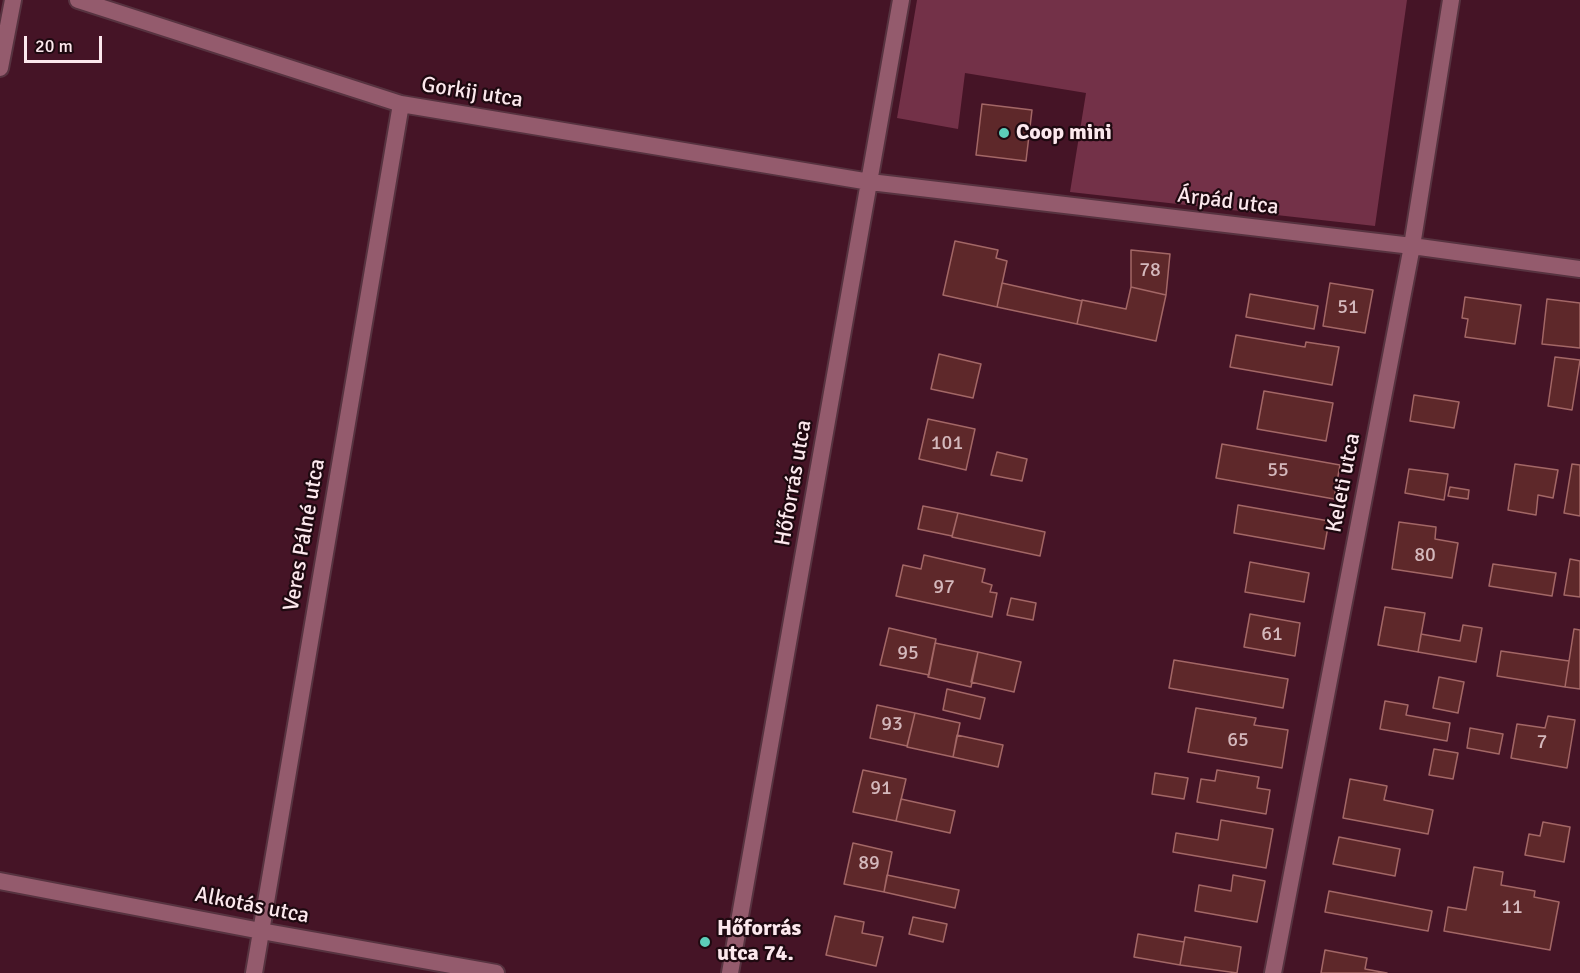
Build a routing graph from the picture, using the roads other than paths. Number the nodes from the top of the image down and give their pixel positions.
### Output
1 (13, 0) edge
2 (78, 0) edge
3 (901, 0) edge
4 (1451, 0) edge
5 (0, 68) edge
6 (401, 104) junction
7 (870, 182) junction
8 (1412, 246) junction
9 (1580, 269) edge
10 (0, 881) edge
11 (261, 931) junction
12 (254, 973) edge
13 (496, 973) edge
14 (730, 973) edge
15 (1273, 973) edge

1 - 5 street
2 - 6 street, Gorkij utca
3 - 7 street, Hőforrás utca
4 - 8 street, Keleti utca
6 - 7 street, Gorkij utca
6 - 11 street, Veres Pálné utca
7 - 8 street, Árpád utca
7 - 14 street, Hőforrás utca
8 - 9 street, Árpád utca
8 - 15 street, Keleti utca
10 - 11 street, Alkotás utca
11 - 12 street, Veres Pálné utca
11 - 13 street, Alkotás utca

